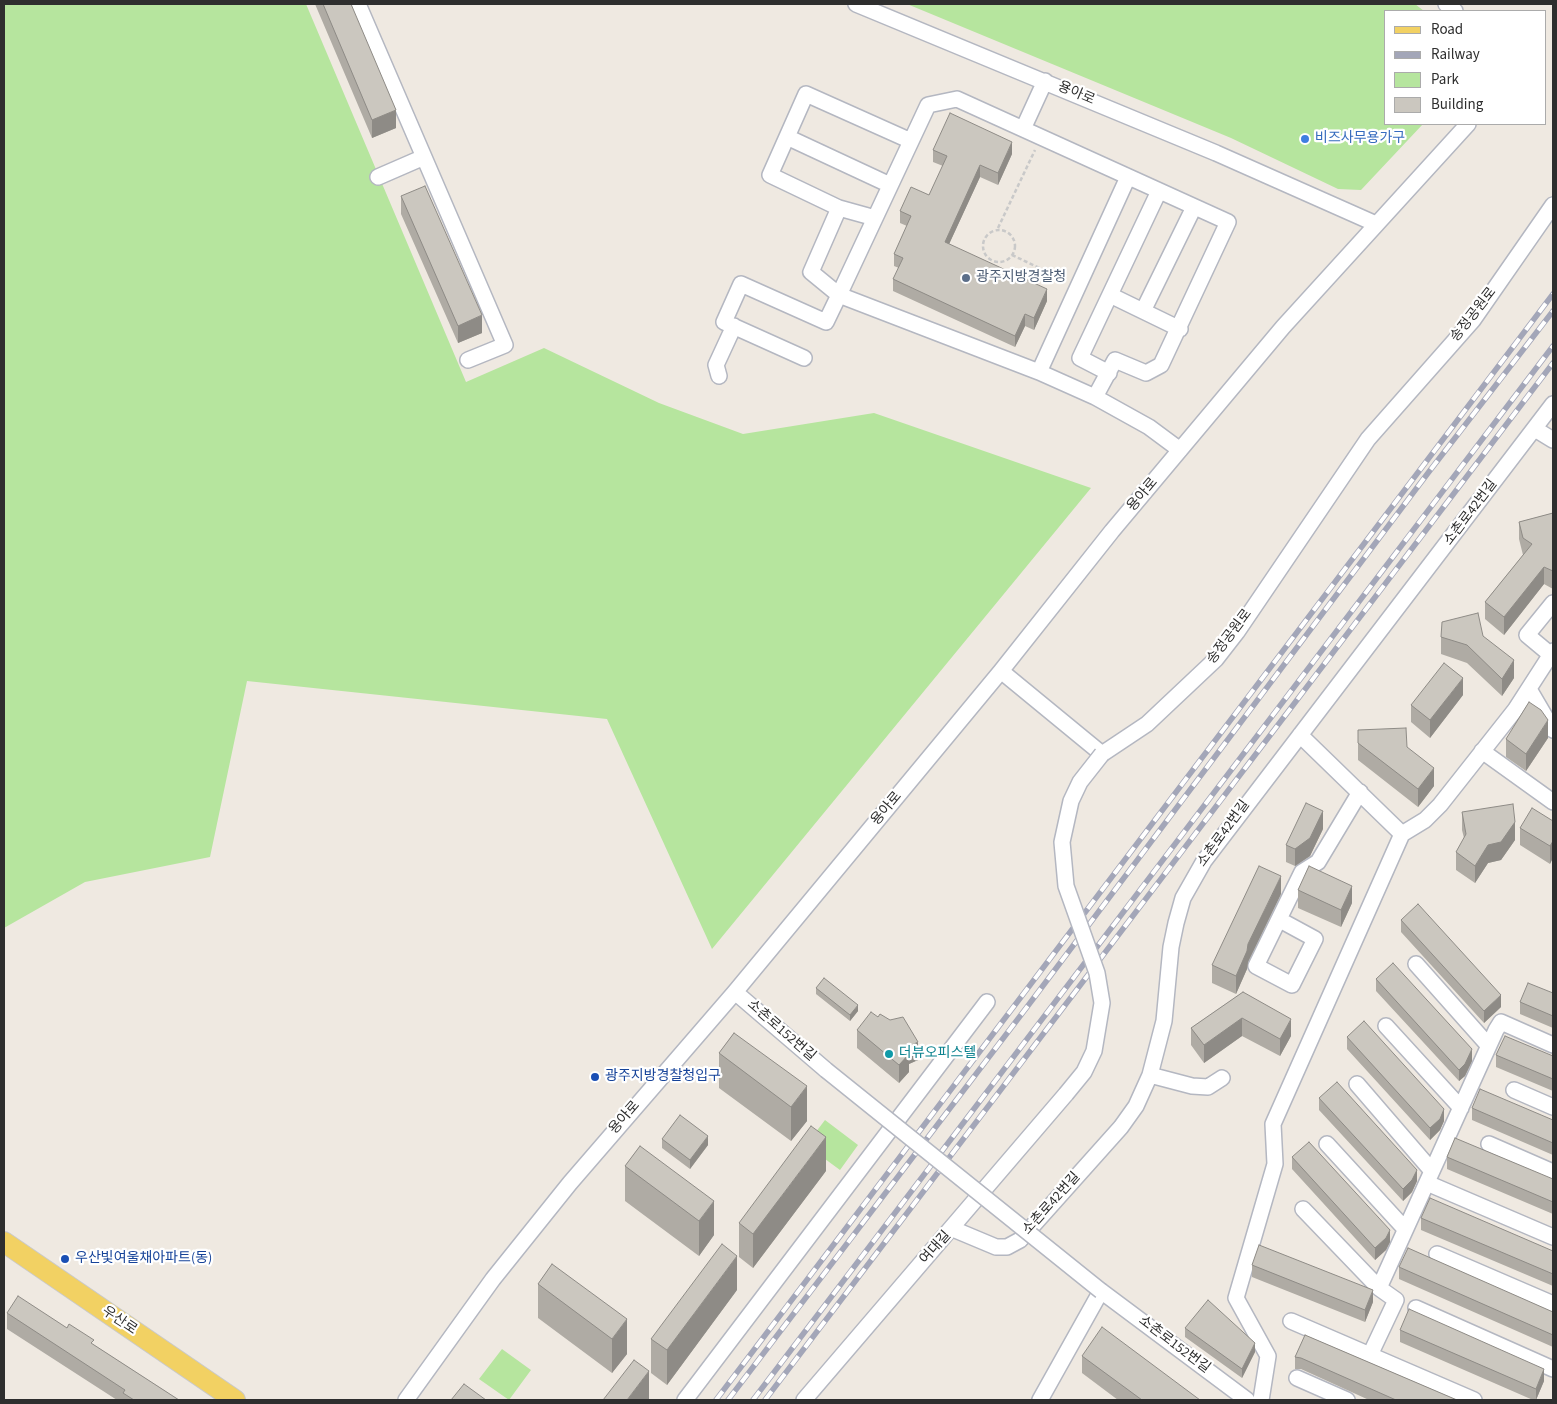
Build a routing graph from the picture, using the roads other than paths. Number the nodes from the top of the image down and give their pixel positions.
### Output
1 (358, 4) edge
2 (856, 4) edge
3 (1045, 82) junction
4 (1467, 125) edge
5 (1023, 129) junction
6 (787, 137) junction
7 (911, 141) junction
8 (424, 157) junction
9 (378, 177) dead end
10 (1128, 177) junction
11 (890, 184) junction
12 (1159, 191) junction
13 (1553, 205) edge
14 (1194, 207) junction
15 (839, 208) junction
16 (876, 218) junction
17 (1376, 224) junction
18 (839, 295) junction
19 (1110, 295) junction
20 (1144, 311) junction
21 (734, 326) junction
22 (1180, 329) junction
23 (804, 358) dead end
24 (468, 360) dead end
25 (1039, 372) junction
26 (1109, 372) junction
27 (719, 376) dead end
28 (1095, 397) junction
29 (1553, 404) edge
30 (1535, 429) junction
31 (1553, 440) edge
32 (1180, 450) junction
33 (1553, 603) edge
34 (1552, 653) edge
35 (1001, 671) junction
36 (1529, 689) junction
37 (1553, 730) edge
38 (1300, 735) junction
39 (1482, 751) junction
40 (1102, 754) junction
41 (1360, 792) junction
42 (1553, 802) edge
43 (1402, 834) junction
44 (1280, 920) dead end
45 (1416, 964) dead end
46 (735, 992) junction
47 (987, 1002) dead end
48 (1386, 1026) dead end
49 (1488, 1045) junction
50 (1553, 1045) edge
51 (1150, 1075) junction
52 (1222, 1078) dead end
53 (1357, 1084) dead end
54 (1514, 1090) dead end
55 (1066, 1094) joint
56 (1553, 1107) edge
57 (1461, 1108) junction
58 (1327, 1144) dead end
59 (1489, 1144) dead end
60 (1553, 1172) edge
61 (1429, 1177) junction
62 (1302, 1209) dead end
63 (952, 1229) junction
64 (1405, 1229) junction
65 (1553, 1237) edge
66 (4, 1242) edge
67 (1437, 1254) dead end
68 (1379, 1288) junction
69 (1101, 1291) junction
70 (1553, 1304) edge
71 (1416, 1308) dead end
72 (1291, 1322) dead end
73 (1370, 1355) junction
74 (1553, 1369) edge
75 (1297, 1378) dead end
76 (234, 1400) edge
77 (406, 1400) edge
78 (685, 1400) edge
79 (804, 1400) edge
80 (1041, 1400) edge
81 (1246, 1400) edge
82 (1262, 1400) edge
83 (1347, 1400) edge
84 (1474, 1400) edge

1 - 8 street
2 - 3 street, 용아로
3 - 5 street
3 - 17 street, 용아로
4 - 17 street, 용아로
5 - 7 street
5 - 10 street
6 - 7 street
6 - 11 street
6 - 15 street
7 - 11 street
8 - 9 street
8 - 24 street
10 - 12 street
10 - 25 street
11 - 16 street
12 - 14 street
12 - 19 street
13 - 40 street, 송정공원로
14 - 20 street
14 - 22 street
15 - 16 street
15 - 18 street
16 - 18 street
17 - 32 street, 용아로
18 - 21 street
18 - 25 street
19 - 20 street
19 - 26 street
20 - 22 street
21 - 23 street
21 - 27 street
22 - 26 street
25 - 28 street
26 - 28 street
28 - 32 street
29 - 30 street, 소촌로42번길
30 - 31 street
30 - 38 street, 소촌로42번길
32 - 35 street, 용아로
33 - 34 street
34 - 36 street
35 - 40 street
35 - 46 street, 용아로
36 - 37 street
36 - 39 street
38 - 41 street
38 - 51 street, 소촌로42번길
39 - 42 street
39 - 43 street
40 - 55 street, 송정공원로, bridge
41 - 43 street
41 - 44 street
43 - 82 street
45 - 49 street
46 - 69 street, 소촌로152번길, bridge
46 - 77 street, 용아로
47 - 78 street
48 - 57 street
49 - 50 street
49 - 57 street
51 - 52 street
51 - 63 street, 소촌로42번길
53 - 61 street
54 - 56 street
55 - 63 street, 여대길
57 - 61 street
58 - 64 street
59 - 60 street
61 - 64 street
61 - 65 street
62 - 68 street
63 - 79 street, 여대길
64 - 68 street
66 - 76 main road, 우산로
67 - 70 street
68 - 73 street
69 - 80 street
69 - 81 street, 소촌로152번길
71 - 74 street
72 - 73 street
73 - 84 street
75 - 83 street

